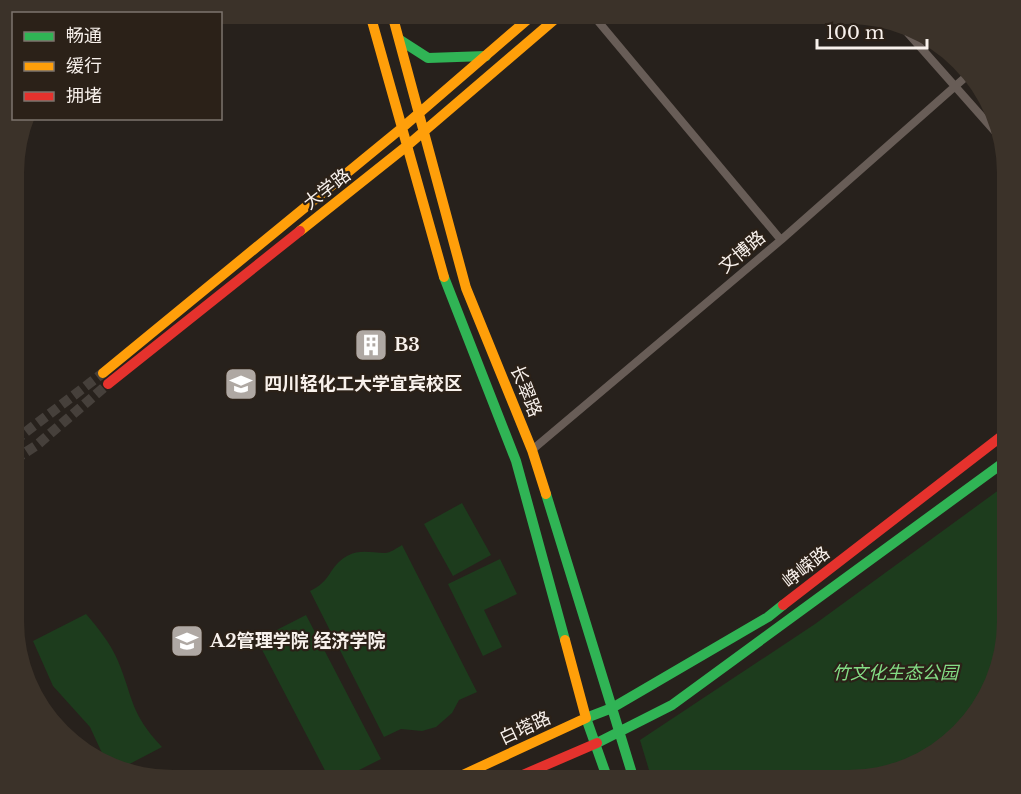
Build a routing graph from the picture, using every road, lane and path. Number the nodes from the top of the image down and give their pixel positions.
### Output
1 (373, 24) edge
2 (395, 24) edge
3 (523, 24) edge
4 (549, 24) edge
5 (600, 24) edge
6 (400, 40) junction
7 (914, 40) edge
8 (486, 56) junction
9 (964, 79) edge
10 (956, 87) junction
11 (419, 113) junction
12 (989, 124) edge
13 (403, 127) junction
14 (424, 132) junction
15 (408, 146) junction
16 (781, 240) junction
17 (103, 373) tunnel mouth
18 (108, 384) tunnel mouth
19 (997, 440) edge
20 (532, 450) junction
21 (997, 467) edge
22 (612, 708) junction
23 (586, 717) junction
24 (621, 732) junction
25 (597, 743) junction
26 (473, 770) edge
27 (534, 770) edge
28 (605, 770) edge
29 (631, 770) edge

1 - 13 main road, 长翠路
2 - 6 main road, 长翠路
3 - 8 main road, 大学路
4 - 14 main road, 大学路
5 - 16 street
6 - 8 main road
6 - 11 main road, 长翠路
7 - 10 street
8 - 11 main road, 大学路
9 - 10 street, 文博路
10 - 12 street
10 - 16 street, 文博路
11 - 13 main road, 大学路
11 - 14 main road, 长翠路
13 - 15 main road, 长翠路
13 - 17 main road, 大学路
14 - 15 main road, 大学路
14 - 20 main road, 长翠路
15 - 18 main road, 大学路
15 - 23 main road, 长翠路
16 - 20 street, 文博路
19 - 22 main road, 峥嵘路
20 - 22 main road, 长翠路
21 - 24 main road, 峥嵘路
22 - 23 main road, 白塔路
22 - 24 main road, 长翠路
23 - 25 main road, 长翠路
23 - 26 main road, 白塔路
24 - 25 main road
24 - 29 main road, 长翠路
25 - 27 main road
25 - 28 main road, 长翠路

